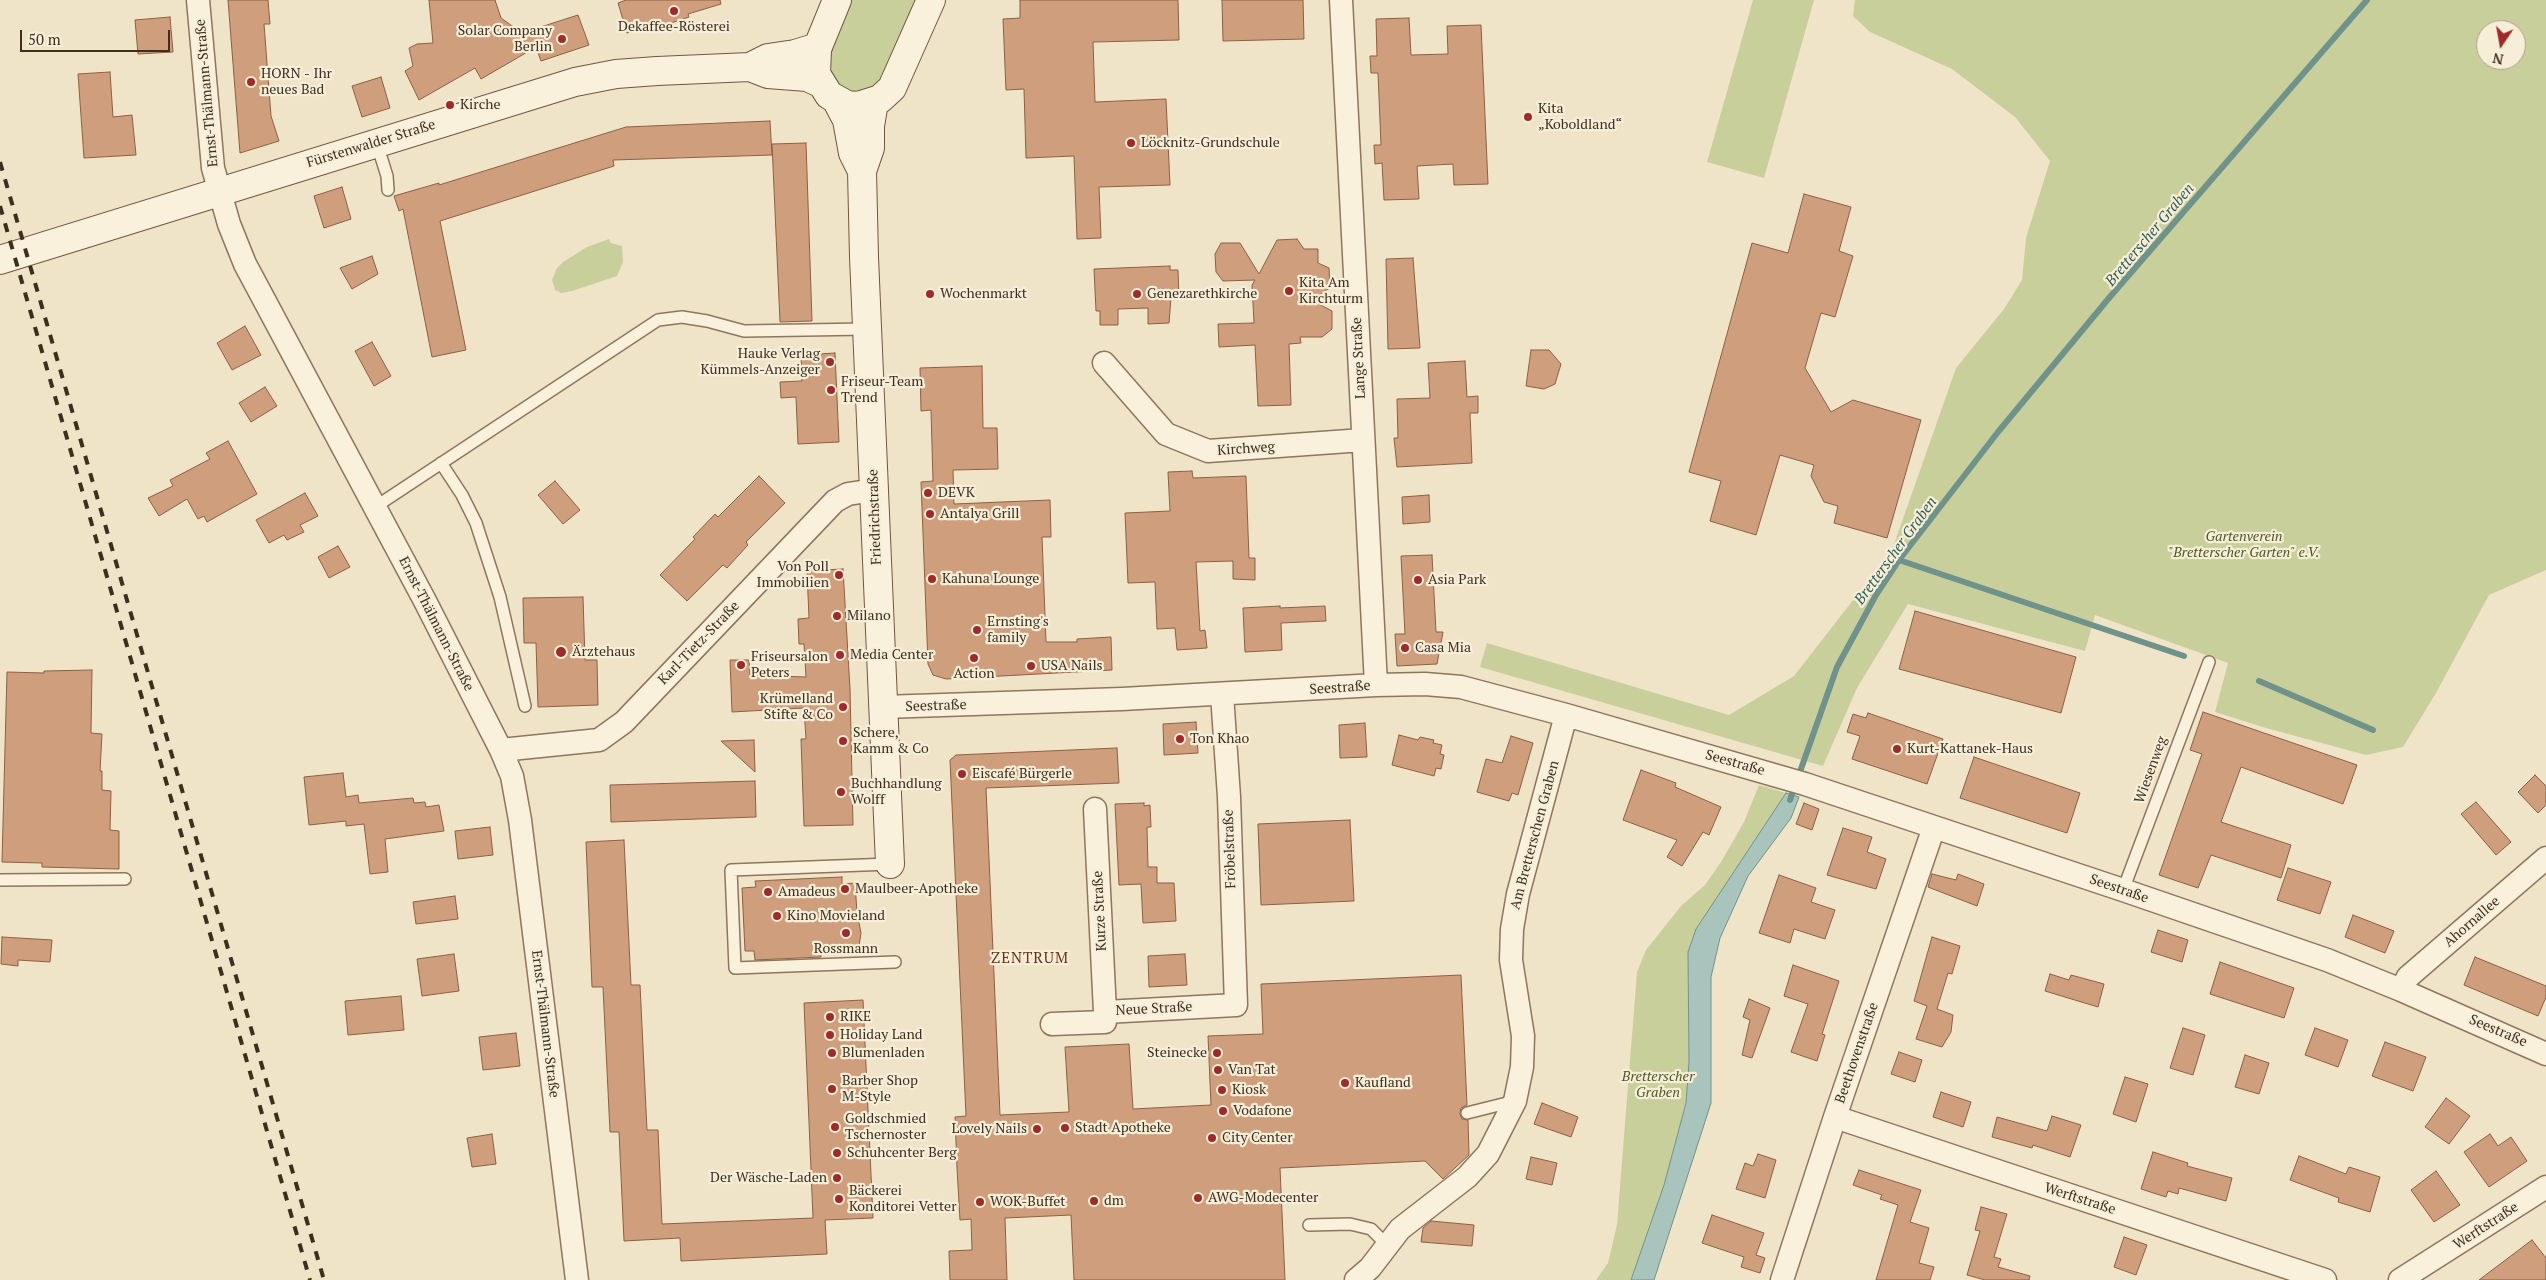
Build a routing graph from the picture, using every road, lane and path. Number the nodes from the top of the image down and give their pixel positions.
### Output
1 (198, 0) edge
2 (837, 0) edge
3 (931, 0) edge
4 (1341, 0) edge
5 (818, 47) junction
6 (750, 67) junction
7 (829, 92) junction
8 (874, 102) junction
9 (376, 142) junction
10 (862, 171) junction
11 (388, 190) dead end
12 (220, 192) junction
13 (0, 260) edge
14 (867, 330) junction
15 (1104, 364) dead end
16 (1363, 440) junction
17 (441, 463) junction
18 (874, 490) junction
19 (375, 508) junction
20 (2208, 662) dead end
21 (1376, 685) junction
22 (1222, 694) junction
23 (525, 706) dead end
24 (883, 707) junction
25 (1566, 715) junction
26 (501, 750) junction
27 (1095, 809) dead end
28 (1934, 827) junction
29 (2546, 858) edge
30 (890, 864) joint
31 (0, 880) edge
32 (125, 880) dead end
33 (2123, 890) junction
34 (895, 962) dead end
35 (2401, 990) junction
36 (1236, 1005) joint
37 (1105, 1012) junction
38 (1052, 1024) dead end
39 (2546, 1054) edge
40 (1515, 1101) junction
41 (1467, 1113) dead end
42 (1835, 1117) junction
43 (2546, 1187) edge
44 (1309, 1225) dead end
45 (1386, 1244) junction
46 (577, 1280) edge
47 (1356, 1280) edge
48 (1782, 1280) edge
49 (2325, 1280) edge
50 (2400, 1280) edge

1 - 12 street, Ernst-Thälmann-Straße
2 - 5 main road, Friedrichstraße
3 - 8 main road
4 - 16 street, Lange Straße
5 - 6 main road, Fürstenwalder Straße
5 - 7 main road, Friedrichstraße
6 - 7 main road, Fürstenwalder Straße
6 - 9 main road, Fürstenwalder Straße
7 - 8 main road, Fürstenwalder Straße
7 - 10 main road, Friedrichstraße
8 - 10 main road, Friedrichstraße
9 - 11 lane
9 - 12 main road, Fürstenwalder Straße
10 - 14 main road, Friedrichstraße
12 - 13 main road, Fürstenwalder Straße
12 - 19 street, Ernst-Thälmann-Straße
14 - 17 lane
14 - 18 main road, Friedrichstraße
15 - 16 street, Kirchweg
16 - 21 street, Lange Straße
17 - 19 lane
17 - 23 lane
18 - 24 main road, Friedrichstraße
18 - 26 street, Karl-Tietz-Straße
19 - 26 street, Ernst-Thälmann-Straße
20 - 33 lane, Wiesenweg
21 - 22 street, Seestraße
21 - 25 street, Seestraße
22 - 24 street, Seestraße
22 - 36 street, Fröbelstraße
24 - 30 main road, Friedrichstraße
25 - 28 street, Seestraße
25 - 40 street, Am Bretterschen Graben
26 - 46 street, Ernst-Thälmann-Straße
27 - 37 street, Kurze Straße
28 - 33 street, Seestraße
28 - 42 street, Beethovenstraße
29 - 35 street, Ahornallee
30 - 34 lane
31 - 32 lane
33 - 35 street, Seestraße
35 - 39 street, Seestraße
36 - 37 street, Neue Straße
37 - 38 street, Neue Straße
40 - 41 lane
40 - 45 street, Am Bretterschen Graben
42 - 48 street, Beethovenstraße
42 - 49 street, Werftstraße
43 - 50 street, Werftstraße
44 - 45 lane
45 - 47 street, Am Bretterschen Graben

